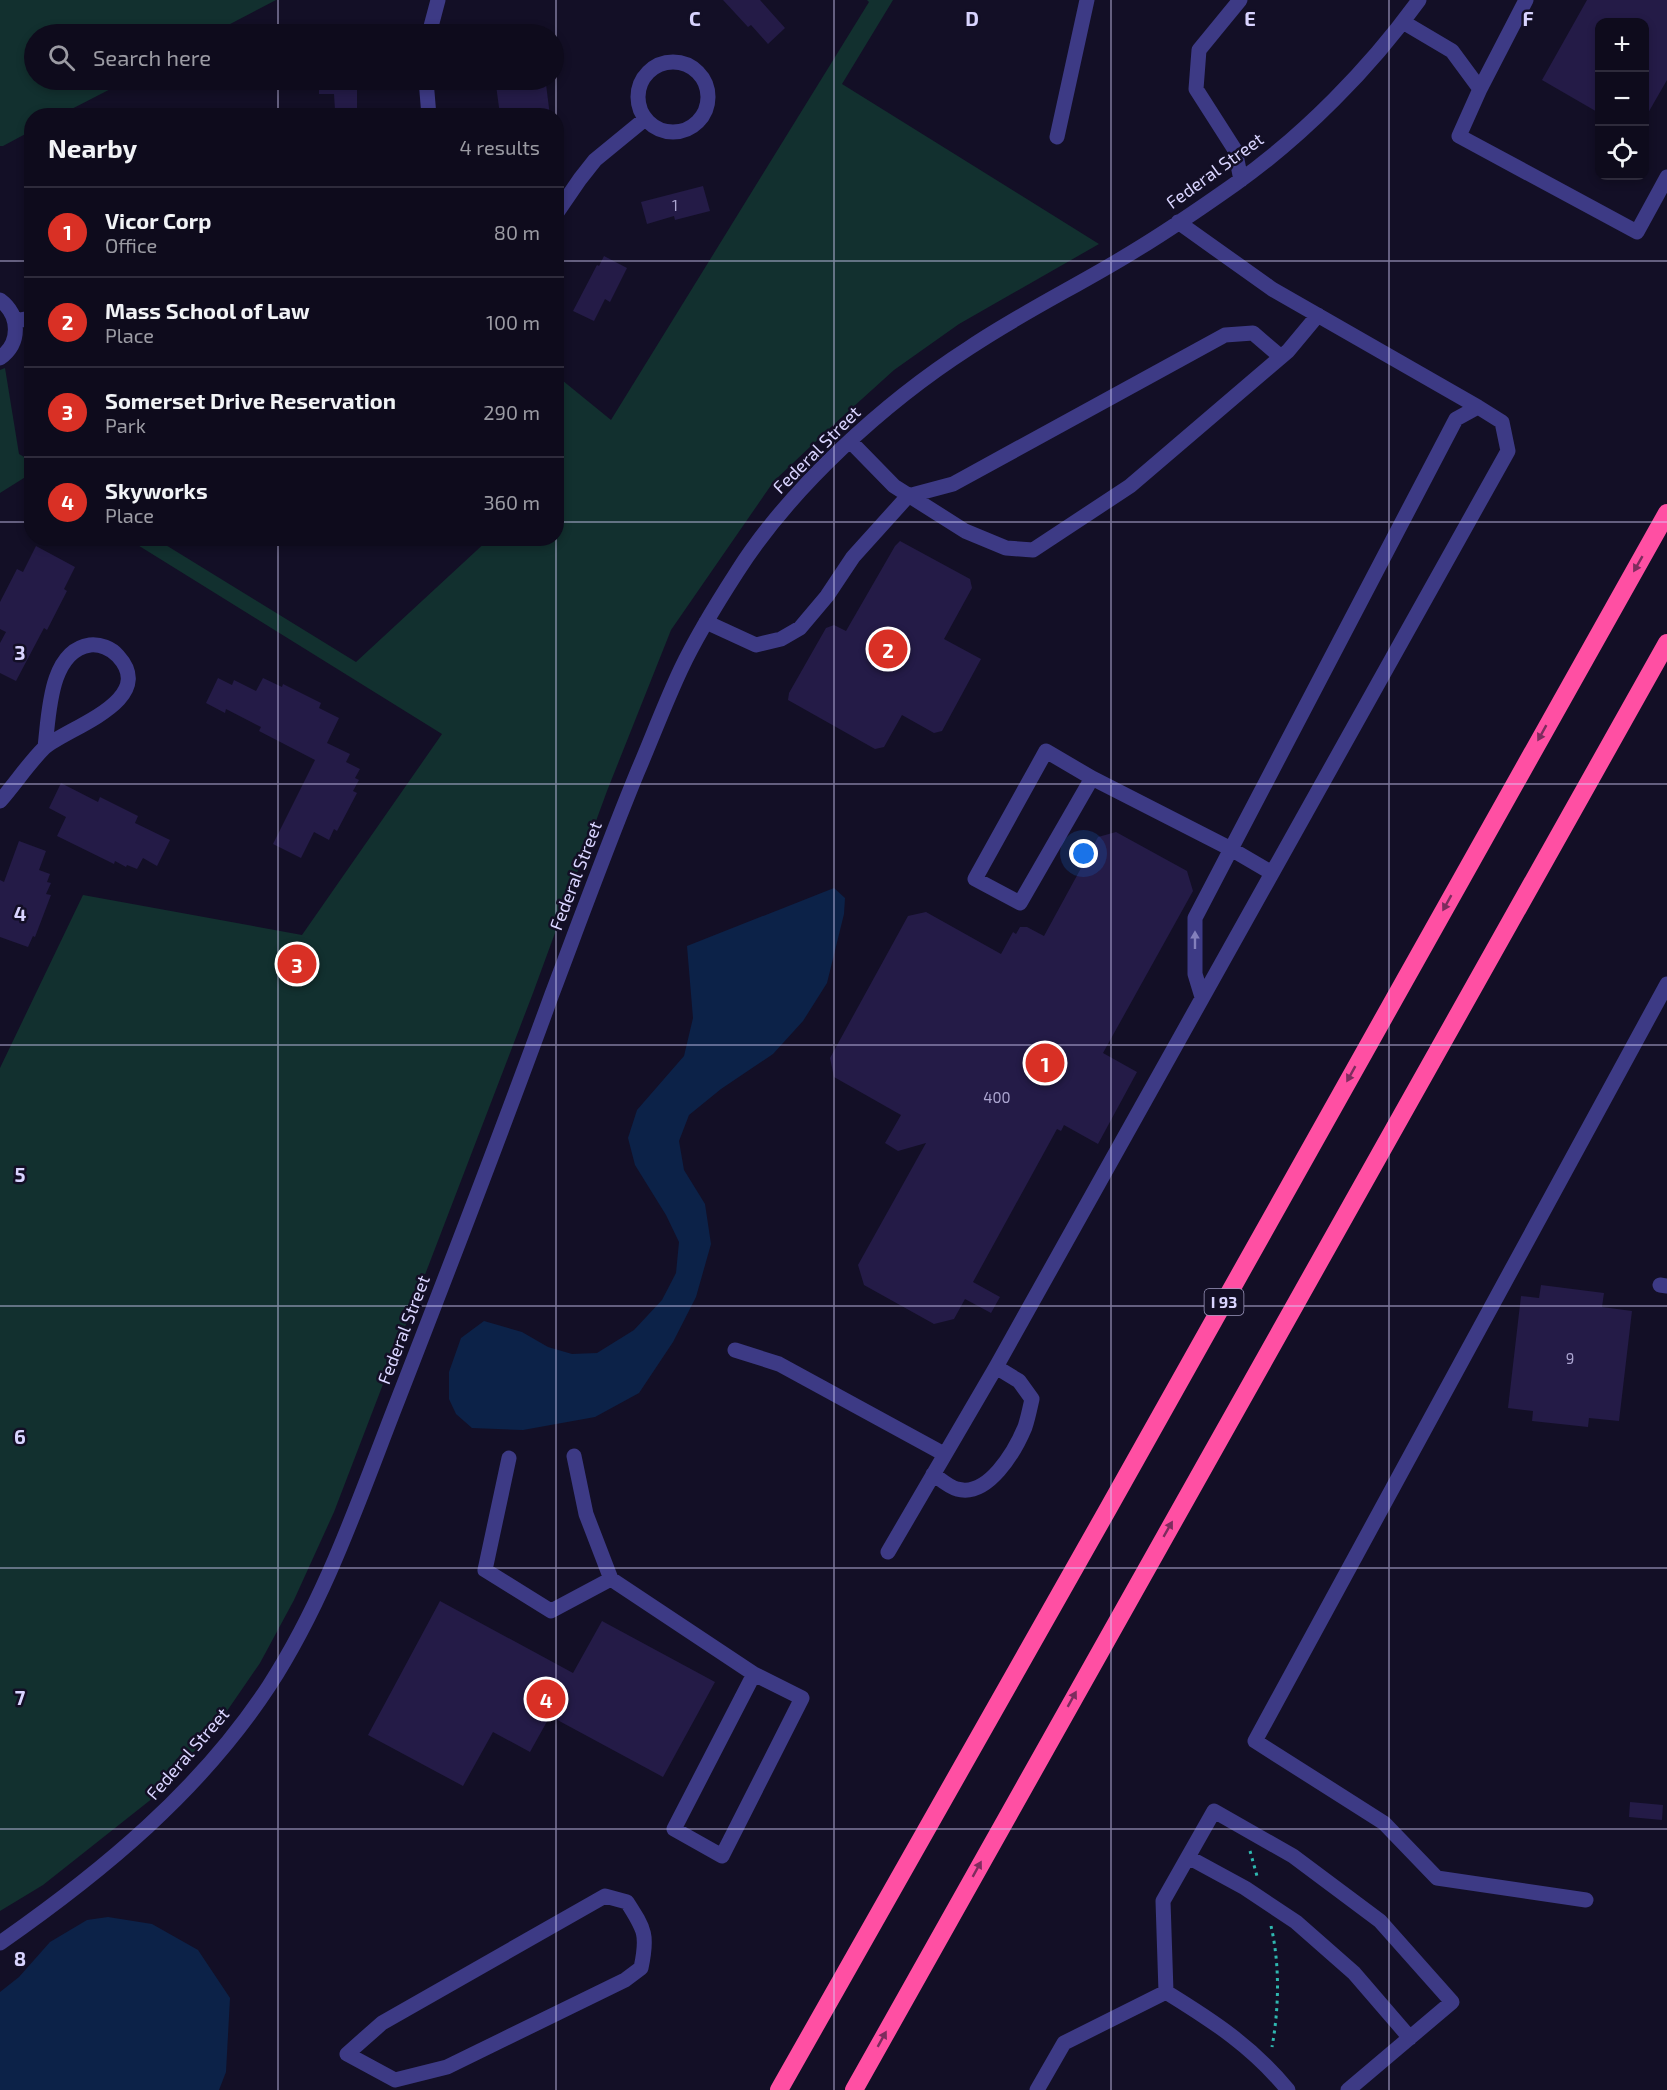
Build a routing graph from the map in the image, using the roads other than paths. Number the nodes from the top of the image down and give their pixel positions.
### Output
1 (438, 0) edge
2 (1087, 0) edge
3 (1240, 0) edge
4 (1419, 0) edge
5 (1526, 0) edge
6 (1403, 22) junction
7 (432, 24) edge
8 (1480, 89) junction
9 (427, 90) edge
10 (428, 108) edge
11 (645, 118) junction
12 (1057, 137) dead end
13 (1667, 177) edge
14 (1241, 180) junction
15 (564, 202) edge
16 (1178, 222) junction
17 (0, 300) edge
18 (1318, 315) junction
19 (24, 319) edge
20 (15, 321) junction
21 (1281, 357) junction
22 (0, 358) edge
23 (1478, 407) junction
24 (851, 442) junction
25 (908, 496) junction
26 (1667, 513) edge
27 (706, 622) junction
28 (1667, 643) edge
29 (45, 747) junction
30 (1092, 778) junction
31 (0, 801) edge
32 (1231, 849) junction
33 (1272, 873) junction
34 (1667, 984) edge
35 (1202, 997) junction
36 (735, 1350) dead end
37 (996, 1367) junction
38 (944, 1454) junction
39 (574, 1456) dead end
40 (510, 1458) dead end
41 (933, 1474) junction
42 (888, 1552) dead end
43 (611, 1579) junction
44 (754, 1674) junction
45 (1188, 1857) junction
46 (1586, 1900) dead end
47 (0, 1943) edge
48 (1166, 1992) junction
49 (1410, 2038) junction
50 (347, 2054) joint
51 (779, 2090) edge
52 (854, 2090) edge
53 (1037, 2090) edge
54 (1288, 2090) edge
55 (1348, 2090) edge

1 - 7 street
2 - 12 street
3 - 14 street
4 - 6 street, Federal Street
5 - 8 street
6 - 8 street
6 - 14 street, Federal Street
8 - 13 street
9 - 10 street
11 - 11 street
11 - 15 street
14 - 16 street, Federal Street
16 - 18 street
16 - 24 street, Federal Street
17 - 20 street
18 - 21 street
18 - 23 street
19 - 20 street
20 - 22 street
21 - 25 street
21 - 25 street
23 - 32 street
23 - 33 street
24 - 25 street
24 - 27 street, Federal Street
25 - 27 street
26 -> 51 highway, I 93
27 - 47 street, Federal Street
52 -> 28 highway
29 - 29 street
29 - 31 street
30 - 30 street
30 - 32 street
32 - 33 street
35 -> 32 street
33 - 35 street
34 - 46 street
35 - 37 street
36 - 38 street
37 - 38 street
37 - 41 street
38 - 41 street
39 - 43 street
40 - 43 street
41 - 42 street
43 - 44 street
44 - 44 street
45 - 48 street
45 - 49 street
45 - 49 street
48 - 53 street
48 - 54 street
49 - 55 street
50 - 50 street

